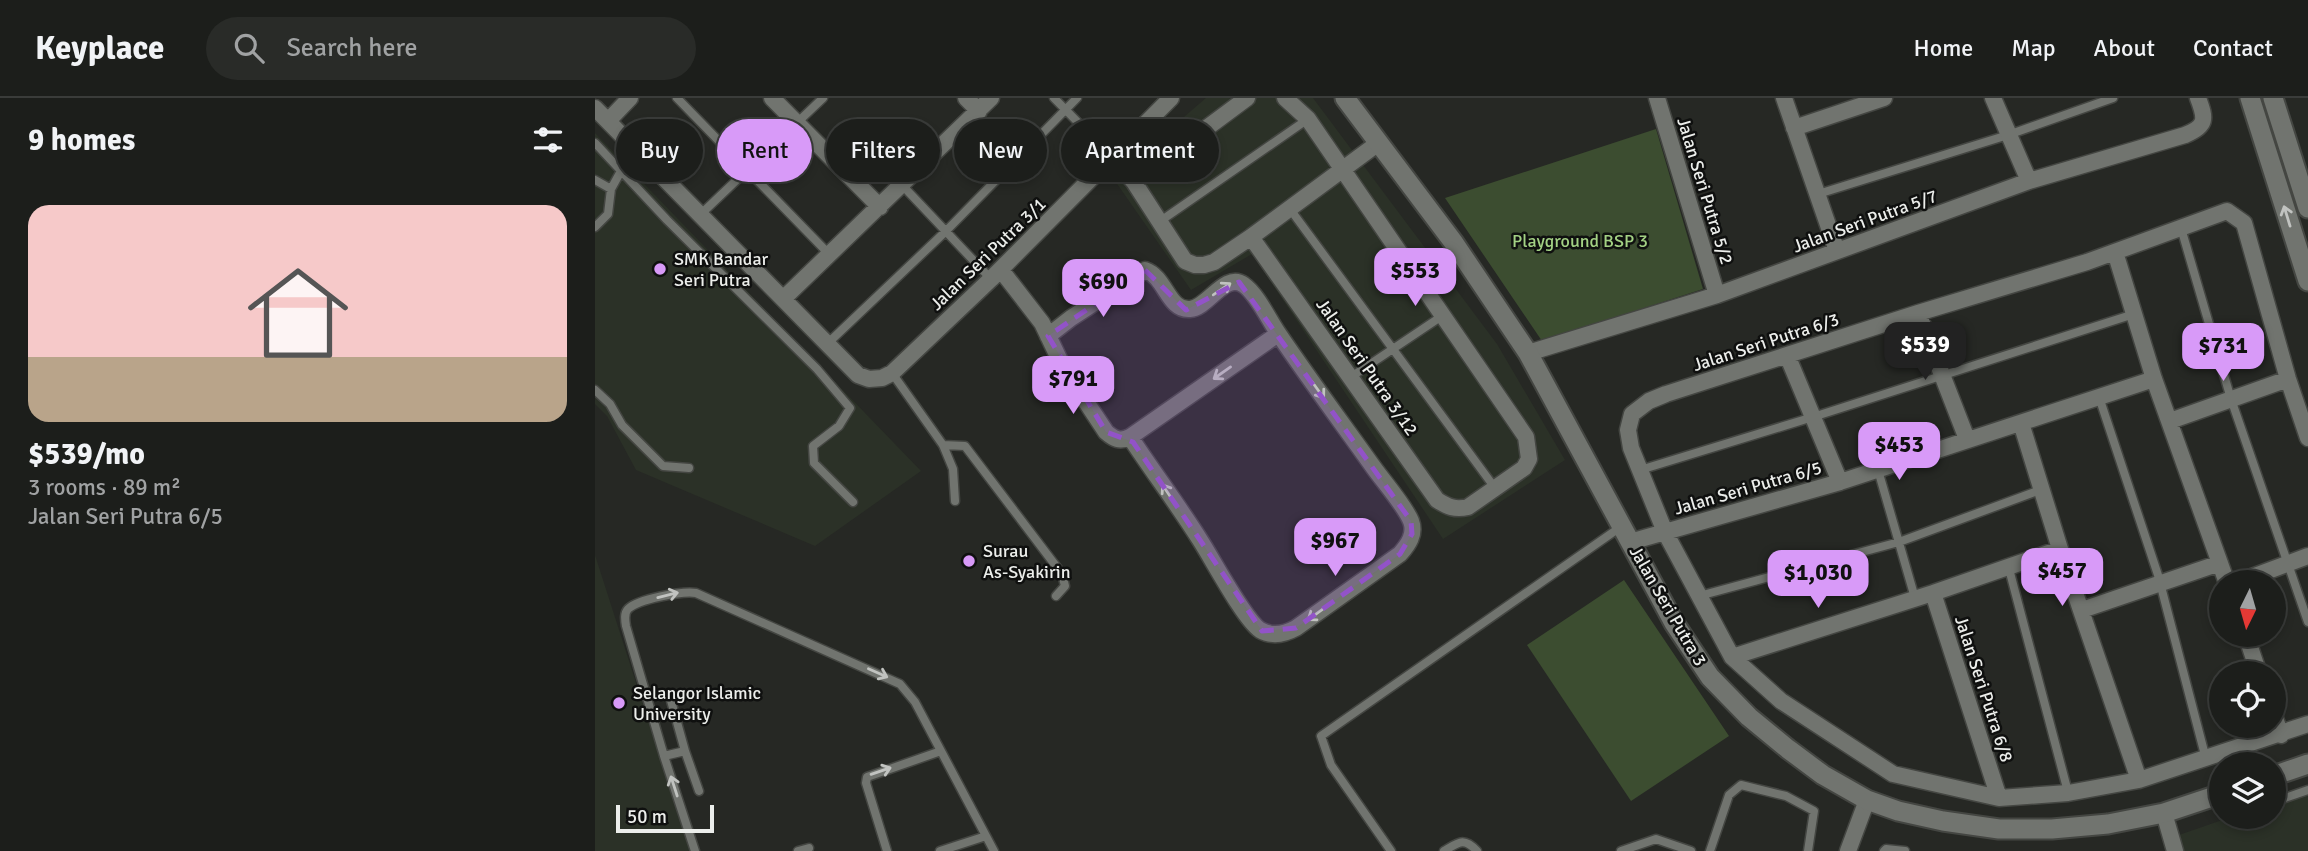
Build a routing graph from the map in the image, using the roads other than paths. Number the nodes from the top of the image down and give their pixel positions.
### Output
1 (630, 98) edge
2 (677, 98) edge
3 (772, 98) edge
4 (823, 98) edge
5 (966, 98) edge
6 (991, 98) edge
7 (1054, 98) edge
8 (1077, 98) edge
9 (1171, 98) edge
10 (1247, 98) edge
11 (1285, 98) edge
12 (1345, 98) edge
13 (1657, 98) edge
14 (1784, 98) edge
15 (1884, 98) edge
16 (1993, 98) edge
17 (2113, 98) edge
18 (2250, 98) edge
19 (2273, 98) edge
20 (2201, 105) edge
21 (595, 108) edge
22 (1065, 110) junction
23 (979, 111) junction
24 (791, 119) edge
25 (801, 119) edge
26 (1074, 119) edge
27 (1151, 119) edge
28 (1219, 119) edge
29 (1308, 119) junction
30 (608, 121) junction
31 (1794, 128) junction
32 (2008, 135) junction
33 (717, 137) edge
34 (812, 140) edge
35 (595, 144) edge
36 (1377, 144) junction
37 (616, 166) edge
38 (1342, 170) junction
39 (595, 180) edge
40 (616, 180) edge
41 (2029, 181) junction
42 (632, 182) edge
43 (735, 182) edge
44 (761, 182) edge
45 (1089, 182) edge
46 (1134, 182) edge
47 (902, 185) junction
48 (611, 189) junction
49 (1818, 194) junction
50 (880, 207) junction
51 (2308, 208) edge
52 (1290, 209) junction
53 (701, 214) junction
54 (1159, 222) junction
55 (595, 227) edge
56 (2181, 228) junction
57 (946, 231) junction
58 (1251, 237) junction
59 (1837, 251) junction
60 (2115, 252) junction
61 (830, 255) junction
62 (996, 274) junction
63 (2308, 281) edge
64 (1717, 295) junction
65 (783, 299) junction
66 (1918, 313) junction
67 (2134, 314) junction
68 (1443, 316) junction
69 (1278, 334) junction
70 (1048, 336) junction
71 (826, 345) junction
72 (1393, 348) junction
73 (1528, 353) junction
74 (1787, 355) junction
75 (892, 373) junction
76 (1942, 375) junction
77 (1351, 377) junction
78 (2154, 379) junction
79 (2288, 379) junction
80 (595, 390) edge
81 (2099, 397) junction
82 (2231, 399) junction
83 (1813, 417) junction
84 (2170, 421) junction
85 (2021, 424) junction
86 (1130, 437) junction
87 (2308, 438) edge
88 (1967, 439) junction
89 (943, 445) junction
90 (689, 468) dead end
91 (1640, 470) junction
92 (1878, 470) junction
93 (1840, 482) junction
94 (1496, 489) junction
95 (2043, 489) junction
96 (955, 501) dead end
97 (853, 502) dead end
98 (1665, 532) junction
99 (1626, 534) junction
100 (1899, 542) junction
101 (2060, 549) junction
102 (2308, 556) edge
103 (2220, 563) junction
104 (2288, 564) junction
105 (2008, 565) junction
106 (2222, 570) edge
107 (2272, 570) edge
108 (2160, 582) junction
109 (1933, 593) junction
110 (1056, 596) dead end
111 (1699, 596) junction
112 (1915, 598) junction
113 (2082, 610) junction
114 (2308, 622) edge
115 (1732, 657) junction
116 (670, 697) dead end
117 (2308, 724) edge
118 (2286, 733) edge
119 (2272, 738) edge
120 (685, 751) junction
121 (941, 751) junction
122 (664, 756) junction
123 (2206, 759) junction
124 (2308, 764) edge
125 (2286, 772) edge
126 (2140, 780) junction
127 (2308, 790) edge
128 (699, 791) dead end
129 (2069, 793) junction
130 (1999, 798) junction
131 (2209, 798) edge
132 (2286, 798) edge
133 (1867, 800) junction
134 (2164, 813) junction
135 (986, 836) junction
136 (809, 848) dead end
137 (695, 851) edge
138 (798, 851) edge
139 (887, 851) edge
140 (940, 851) edge
141 (994, 851) edge
142 (1391, 851) edge
143 (1444, 851) edge
144 (1477, 851) edge
145 (1621, 851) edge
146 (1691, 851) edge
147 (1710, 851) edge
148 (1808, 851) edge
149 (1848, 851) edge
150 (1884, 851) edge
151 (1905, 851) edge
152 (2175, 851) edge

1 - 30 street
2 - 33 lane
3 - 24 street
4 - 25 lane
5 - 23 street
6 - 23 street
7 - 22 lane
8 - 22 lane
9 - 27 street, Jalan Seri Putra 3/1
10 - 28 street
11 - 29 street
12 - 36 street, Jalan Seri Putra 3
13 - 64 street, Jalan Seri Putra 5/2
14 - 31 street
15 - 31 street
16 - 32 street
17 - 32 lane
63 -> 18 street
19 - 51 street
20 - 41 street, Jalan Seri Putra 5/7
21 - 30 street
22 - 26 lane
22 - 57 lane
23 - 47 street
29 - 38 street
29 - 54 lane
30 - 53 street
31 - 49 street
32 - 41 street
32 - 49 lane
34 - 50 street
35 - 37 lane
36 - 38 street
36 - 73 street, Jalan Seri Putra 3
38 - 52 street
38 - 68 street
39 - 48 lane
40 - 48 lane
41 - 59 street, Jalan Seri Putra 5/7
42 - 97 lane
43 - 53 lane
44 - 61 lane
45 - 62 street, Jalan Seri Putra 3/1
46 - 54 street
47 - 50 street
47 - 57 lane
48 - 55 lane
49 - 59 street
50 - 61 street
52 - 58 street
52 - 72 lane
53 - 65 street
54 - 58 street
56 - 60 street, Jalan Seri Putra 6/3
56 - 79 street, Jalan Seri Putra 6/3
56 - 82 lane
57 - 62 lane
57 - 71 lane
58 - 77 street, Jalan Seri Putra 3/12
59 - 64 street, Jalan Seri Putra 5/7
60 - 66 street, Jalan Seri Putra 6/3
60 - 67 street
61 - 65 street
62 - 70 street
62 - 75 street, Jalan Seri Putra 3/1
64 - 73 street, Jalan Seri Putra 5/7
65 - 71 street
66 - 74 street, Jalan Seri Putra 6/3
66 - 76 street
67 - 76 lane
67 - 78 street
68 - 72 lane
68 - 94 street
70 -> 69 street
69 -> 86 street
69 -> 86 street
70 - 86 street
71 - 75 street
72 - 77 lane
72 - 94 lane
73 - 99 street, Jalan Seri Putra 3
74 - 83 street
74 - 91 street, Jalan Seri Putra 6/3
75 - 89 lane
76 - 83 lane
76 - 88 street
77 - 94 street, Jalan Seri Putra 3/12
78 - 81 street, Jalan Seri Putra 6/5
78 - 84 street
79 - 82 street
79 - 87 street
80 - 90 lane
81 - 85 street, Jalan Seri Putra 6/5
81 - 108 lane
82 - 84 street
82 - 104 lane
83 - 91 lane
83 - 93 street
84 - 103 street
85 - 88 street, Jalan Seri Putra 6/5
85 - 95 street
88 - 92 street, Jalan Seri Putra 6/5
89 - 96 lane
89 - 110 lane
91 - 98 street, Jalan Seri Putra 6/3
92 - 93 street, Jalan Seri Putra 6/5
92 - 100 lane
93 - 98 street, Jalan Seri Putra 6/5
95 - 100 lane
95 - 101 street
98 - 99 street, Jalan Seri Putra 6/5
98 - 111 street, Jalan Seri Putra 6/3
99 - 133 street, Jalan Seri Putra 3
99 - 142 lane
100 - 111 lane
100 - 112 lane
101 - 105 street
101 - 113 street
102 - 104 street
103 - 106 street
103 - 108 street
104 - 107 street
104 - 114 lane
105 - 109 street
105 - 129 lane
108 - 113 street
108 - 123 lane
109 - 112 street
109 - 130 street, Jalan Seri Putra 6/8
111 - 115 street, Jalan Seri Putra 6/3
112 - 115 street
113 - 126 street
115 - 130 street, Jalan Seri Putra 6/3
116 - 120 lane
117 - 118 street, Jalan Seri Putra 6/3
119 - 123 street, Jalan Seri Putra 6/3
120 - 122 lane
120 - 128 lane
122 -> 121 lane
121 - 135 lane
139 -> 121 lane
137 -> 122 lane
123 - 126 street, Jalan Seri Putra 6/3
124 - 125 street
126 - 129 street, Jalan Seri Putra 6/3
127 - 132 lane
129 - 130 street, Jalan Seri Putra 6/3
131 - 134 street, Jalan Seri Putra 3
133 - 134 street, Jalan Seri Putra 3
133 - 149 street
134 - 152 street
135 - 140 lane
135 - 141 lane
136 - 138 lane
143 - 144 lane
145 - 146 lane
147 - 148 lane
150 - 151 lane

